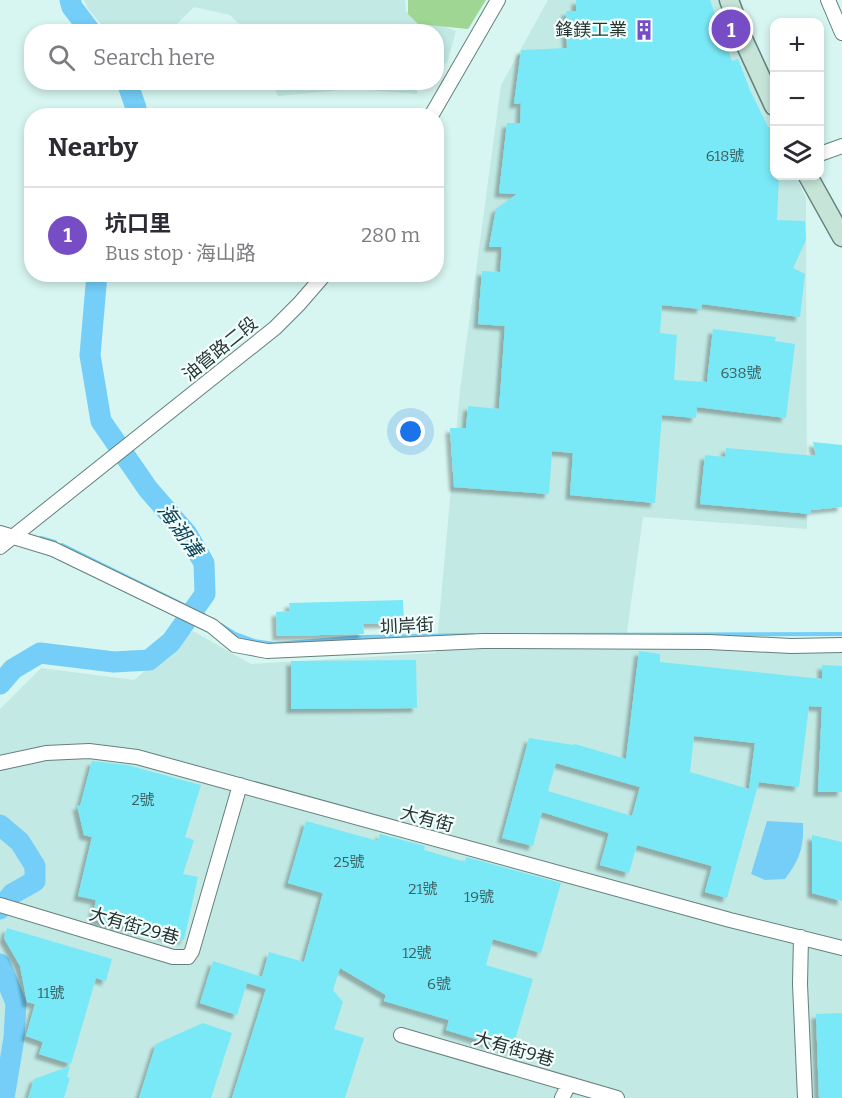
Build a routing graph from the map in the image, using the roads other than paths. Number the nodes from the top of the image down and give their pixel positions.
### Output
1 (498, 0) edge
2 (729, 0) edge
3 (828, 0) edge
4 (842, 33) edge
5 (770, 97) edge
6 (436, 108) edge
7 (842, 146) edge
8 (824, 152) edge
9 (810, 180) edge
10 (842, 237) edge
11 (318, 282) edge
12 (6, 535) edge
13 (0, 547) edge
14 (842, 645) edge
15 (0, 762) edge
16 (240, 785) junction
17 (0, 905) edge
18 (801, 937) junction
19 (842, 948) edge
20 (400, 1035) dead end
21 (569, 1084) junction
22 (562, 1098) edge
23 (617, 1098) edge
24 (805, 1098) edge

1 - 6 street
2 - 5 main road
3 - 4 street
7 - 8 street
9 - 10 main road
11 - 12 street, 油管路二段
12 - 13 street
12 - 14 street, 圳岸街
15 - 16 street, 大有街
16 - 17 street, 大有街29巷
16 - 18 street, 大有街
18 - 19 street, 大有街
18 - 24 street
20 - 21 street, 大有街9巷
21 - 22 street
21 - 23 street, 大有街9巷

